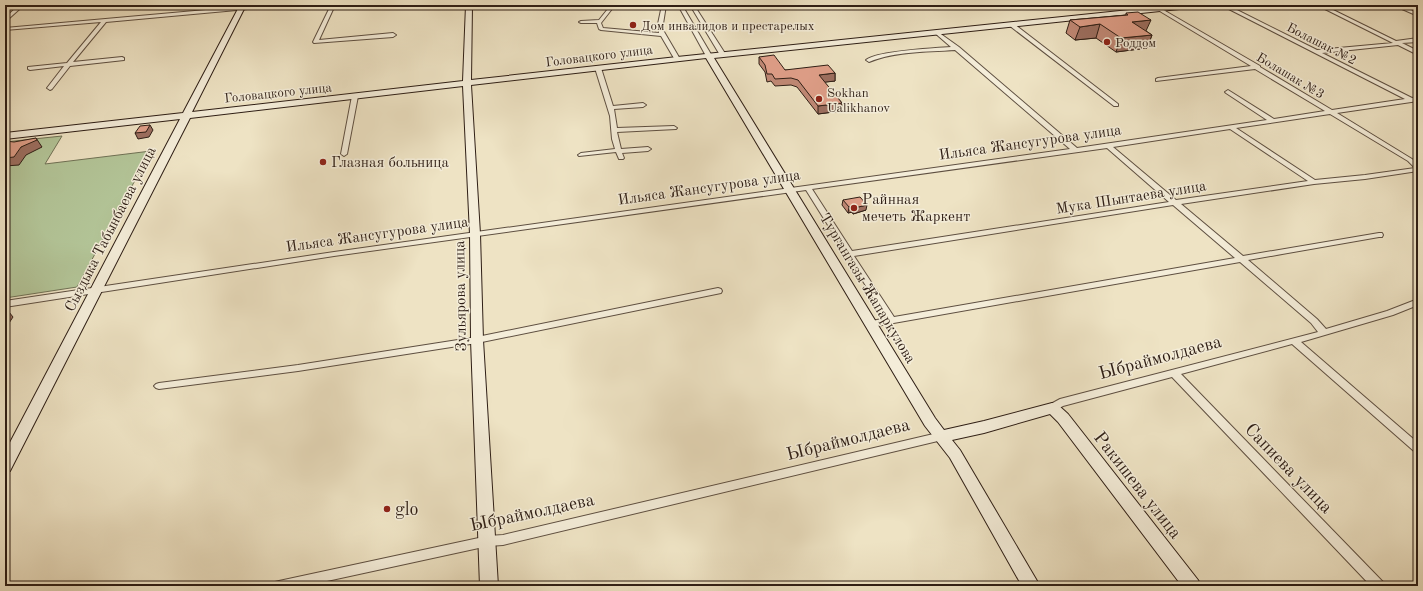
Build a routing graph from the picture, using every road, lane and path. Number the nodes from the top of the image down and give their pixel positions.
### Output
1 (22, 5) edge
2 (279, 5) edge
3 (333, 5) edge
4 (469, 5) edge
5 (539, 5) edge
6 (613, 5) edge
7 (664, 5) edge
8 (680, 5) edge
9 (692, 5) edge
10 (1198, 5) edge
11 (1223, 5) edge
12 (1319, 5) edge
13 (1395, 5) edge
14 (242, 7) edge
15 (557, 7) dead end
16 (1160, 9) junction
17 (1418, 15) edge
18 (105, 20) junction
19 (5, 21) edge
20 (600, 21) junction
21 (581, 22) dead end
22 (1012, 25) junction
23 (5, 29) edge
24 (938, 33) junction
25 (393, 35) dead end
26 (662, 35) junction
27 (1418, 40) edge
28 (1398, 43) junction
29 (957, 48) junction
30 (1316, 52) junction
31 (1418, 53) edge
32 (723, 55) junction
33 (709, 56) junction
34 (122, 59) dead end
35 (677, 59) junction
36 (869, 60) dead end
37 (68, 64) junction
38 (1258, 67) junction
39 (30, 68) dead end
40 (598, 68) junction
41 (1158, 80) dead end
42 (467, 84) junction
43 (50, 88) dead end
44 (1228, 92) dead end
45 (355, 96) junction
46 (1414, 99) edge
47 (643, 105) dead end
48 (1116, 105) dead end
49 (610, 108) junction
50 (1329, 112) junction
51 (186, 114) junction
52 (1272, 121) junction
53 (1230, 127) junction
54 (674, 128) dead end
55 (614, 130) junction
56 (5, 136) edge
57 (1108, 146) junction
58 (648, 149) dead end
59 (618, 150) junction
60 (1075, 150) junction
61 (344, 154) dead end
62 (581, 155) dead end
63 (621, 158) dead end
64 (1410, 160) joint
65 (1418, 168) edge
66 (1314, 182) junction
67 (807, 187) junction
68 (790, 189) junction
69 (1176, 203) junction
70 (475, 234) junction
71 (1379, 235) dead end
72 (849, 254) junction
73 (1241, 259) junction
74 (96, 291) junction
75 (718, 291) dead end
76 (1418, 302) edge
77 (5, 304) edge
78 (892, 321) junction
79 (871, 324) junction
80 (1324, 333) junction
81 (476, 340) junction
82 (1294, 341) junction
83 (1174, 373) junction
84 (159, 386) dead end
85 (1052, 408) junction
86 (942, 436) junction
87 (1418, 449) edge
88 (5, 467) edge
89 (488, 541) junction
90 (278, 586) edge
91 (489, 586) edge
92 (1031, 586) edge
93 (1192, 586) edge
94 (1379, 586) edge

1 - 19 street
2 - 14 street
3 - 25 street
4 - 42 street, Зульярова улица
5 - 15 street
6 - 20 street
7 - 26 street
8 - 33 street, Тургангазы Жапаркулова
9 - 32 street
10 - 16 street, Головацкого улица
11 - 30 street, Болашак №2
12 - 28 street
13 - 17 street
14 - 18 street
14 - 51 street, Сыздыка Табынбаева улица
16 - 22 street, Головацкого улица
16 - 38 street, Болашак №3
18 - 23 street
18 - 37 street
20 - 21 street
20 - 26 street
22 - 24 street, Головацкого улица
22 - 48 street
24 - 29 street
24 - 32 street, Головацкого улица
26 - 35 street
27 - 28 street
28 - 30 street
28 - 31 street
29 - 36 street
29 - 60 street
30 - 46 street, Болашак №2
32 - 33 street, Головацкого улица
33 - 35 street, Головацкого улица
33 - 68 street, Тургангазы Жапаркулова
34 - 37 street
35 - 40 street, Головацкого улица
37 - 39 street
37 - 43 street
38 - 41 street
38 - 50 street, Болашак №3
40 - 42 street, Головацкого улица
40 - 49 street
42 - 45 street, Головацкого улица
42 - 70 street, Зульярова улица
44 - 52 street
45 - 51 street, Головацкого улица
45 - 61 street
46 - 50 street, Ильяса Жансугурова улица
47 - 49 street
49 - 55 street
50 - 52 street, Ильяса Жансугурова улица
50 - 64 street, Болашак №3
51 - 56 street, Головацкого улица
51 - 74 street, Сыздыка Табынбаева улица
52 - 53 street, Ильяса Жансугурова улица
53 - 57 street, Ильяса Жансугурова улица
53 - 66 street
54 - 55 street
55 - 59 street
57 - 60 street, Ильяса Жансугурова улица
57 - 69 street
58 - 59 street
59 - 62 street
59 - 63 street
60 - 67 street, Ильяса Жансугурова улица
64 - 65 street, Мука Шынтаева улица
65 - 66 street, Мука Шынтаева улица
66 - 69 street, Мука Шынтаева улица
67 - 68 street, Ильяса Жансугурова улица
67 - 72 street
68 - 70 street, Ильяса Жансугурова улица
68 - 79 street, Тургангазы Жапаркулова
69 - 72 street, Мука Шынтаева улица
69 - 73 street
70 - 74 street, Ильяса Жансугурова улица
70 - 81 street, Зульярова улица
71 - 73 street
72 - 78 street
73 - 78 street
73 - 80 street
74 - 77 street, Ильяса Жансугурова улица
74 - 88 street, Сыздыка Табынбаева улица
75 - 81 street
76 - 80 street, Ыбраймолдаева
78 - 79 street
79 - 86 street, Тургангазы Жапаркулова
80 - 82 street, Ыбраймолдаева
81 - 84 street
81 - 89 street, Зульярова улица
82 - 83 street, Ыбраймолдаева
82 - 87 street
83 - 85 street, Ыбраймолдаева
83 - 94 street, Сапиева улица
85 - 86 street, Ыбраймолдаева
85 - 93 street, Ракишева улица
86 - 89 street, Ыбраймолдаева
86 - 92 street, Тургангазы Жапаркулова
89 - 90 street, Ыбраймолдаева
89 - 91 street, Зульярова улица

